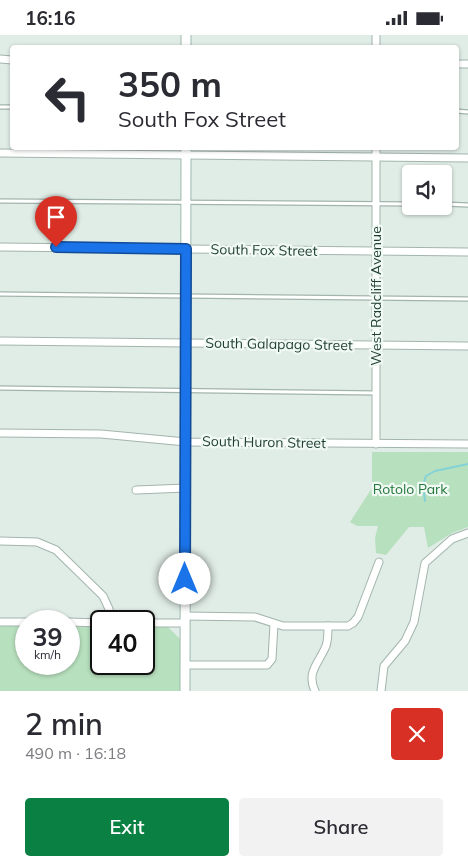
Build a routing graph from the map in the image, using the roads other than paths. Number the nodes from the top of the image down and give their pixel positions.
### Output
1 (376, 150) edge
2 (186, 151) edge
3 (0, 153) edge
4 (376, 157) junction
5 (468, 157) edge
6 (0, 201) edge
7 (186, 202) junction
8 (376, 203) junction
9 (402, 204) edge
10 (452, 204) edge
11 (468, 205) edge
12 (0, 247) edge
13 (186, 249) junction
14 (376, 251) junction
15 (468, 252) edge
16 (0, 294) edge
17 (186, 296) junction
18 (376, 298) junction
19 (468, 299) edge
20 (0, 341) edge
21 (186, 343) junction
22 (376, 345) junction
23 (468, 346) edge
24 (0, 388) edge
25 (186, 391) junction
26 (376, 393) junction
27 (0, 433) edge
28 (186, 442) junction
29 (376, 444) junction
30 (468, 445) edge
31 (186, 488) junction
32 (136, 490) dead end
33 (468, 533) edge
34 (0, 541) edge
35 (379, 562) dead end
36 (109, 610) edge
37 (185, 620) junction
38 (0, 622) edge
39 (15, 622) edge
40 (155, 622) edge
41 (274, 624) junction
42 (328, 627) junction
43 (185, 665) junction
44 (185, 691) edge
45 (315, 691) edge
46 (381, 691) edge

1 - 4 street, West Radcliff Avenue
2 - 3 street
2 - 4 street
2 - 7 street
4 - 5 street
4 - 8 street, West Radcliff Avenue
6 - 7 lane
7 - 8 lane
7 - 13 street
8 - 9 lane
8 - 14 street, West Radcliff Avenue
10 - 11 lane
12 - 13 street, South Fox Street
13 - 14 street, South Fox Street
13 - 17 street
14 - 15 street, South Fox Street
14 - 18 street, West Radcliff Avenue
16 - 17 lane
17 - 18 lane
17 - 21 street
18 - 19 lane
18 - 22 street, West Radcliff Avenue
20 - 21 street, South Galapago Street
21 - 22 street, South Galapago Street
21 - 25 street
22 - 23 street, South Galapago Street
22 - 26 street, West Radcliff Avenue
24 - 25 lane
25 - 26 lane
25 - 28 street
26 - 29 street, West Radcliff Avenue
27 - 28 street, South Huron Street
28 - 29 street, South Huron Street
28 - 31 street
29 - 30 street, South Huron Street
31 - 32 street
31 - 37 street
33 - 46 street
34 - 36 street
35 - 42 street
37 - 40 street
37 - 41 street
37 - 43 street
38 - 39 street
41 - 42 street
41 - 43 street
42 - 45 street
43 - 44 street

